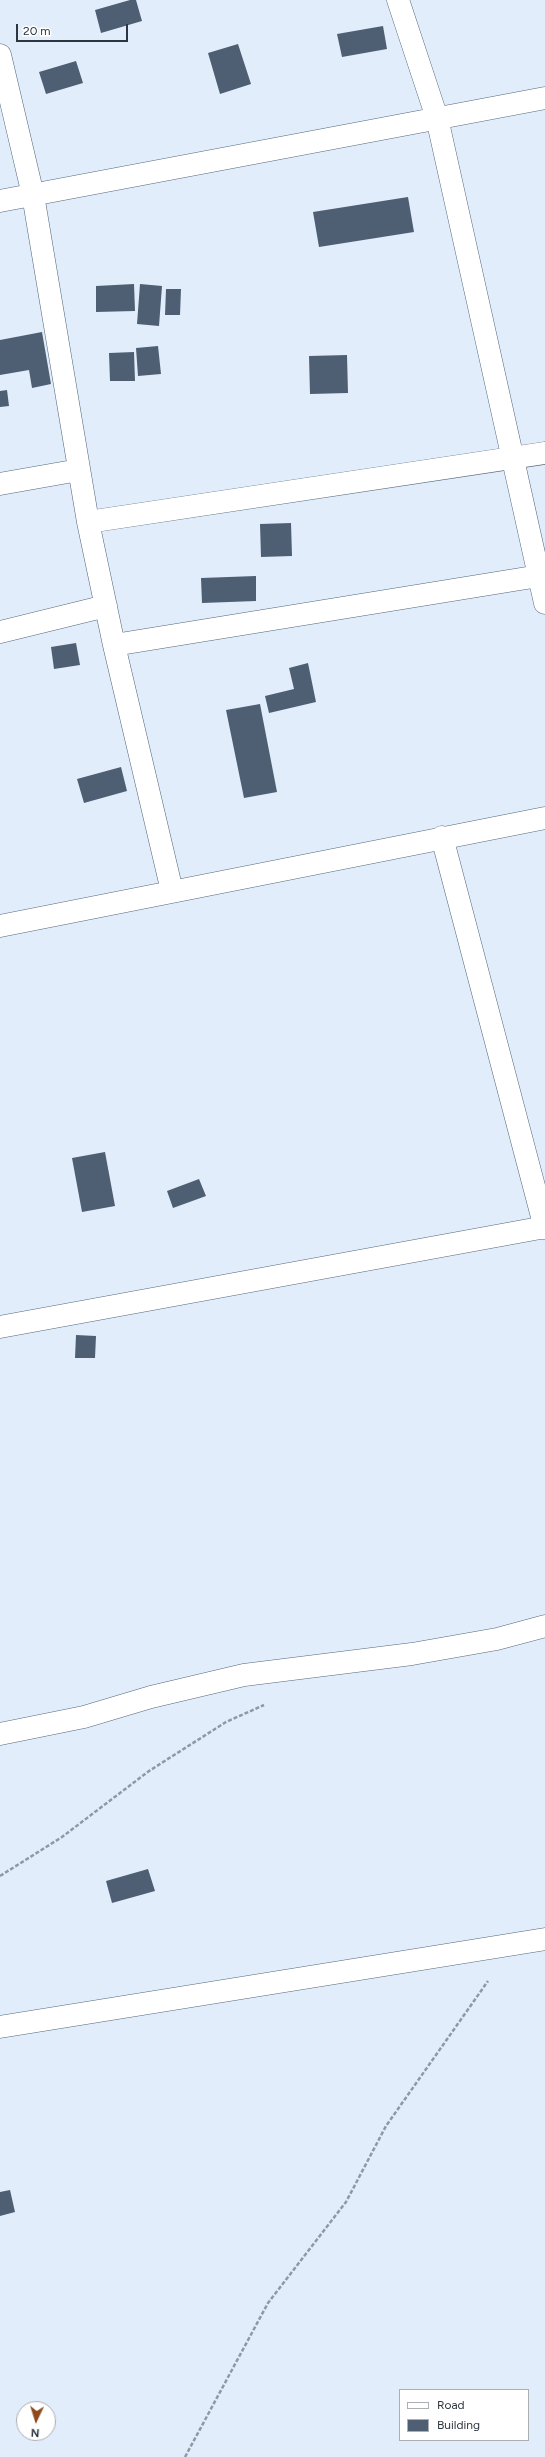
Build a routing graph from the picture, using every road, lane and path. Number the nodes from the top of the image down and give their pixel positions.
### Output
1 (398, 0) edge
2 (0, 55) edge
3 (545, 98) edge
4 (437, 118) junction
5 (33, 195) junction
6 (0, 201) edge
7 (545, 453) edge
8 (514, 457) junction
9 (79, 470) junction
10 (0, 484) edge
11 (88, 522) junction
12 (539, 576) junction
13 (545, 603) edge
14 (106, 606) junction
15 (0, 632) edge
16 (114, 646) junction
17 (545, 818) edge
18 (442, 838) junction
19 (172, 891) junction
20 (0, 926) edge
21 (545, 1227) edge
22 (0, 1326) edge
23 (545, 1626) edge
24 (271, 1702) dead end
25 (0, 1734) edge
26 (0, 1876) edge
27 (545, 1939) edge
28 (513, 1945) junction
29 (0, 2027) edge
30 (185, 2457) edge

1 - 4 street
2 - 5 street
3 - 4 street
4 - 5 street
4 - 8 street
5 - 6 street
5 - 9 street
7 - 8 street
8 - 11 street
8 - 12 street
9 - 10 street
9 - 11 street
11 - 14 street
12 - 13 street
12 - 16 street
14 - 15 street
14 - 16 street
16 - 19 street
17 - 18 street
18 - 19 street
18 - 21 street
19 - 20 street
21 - 22 street
23 - 25 street
24 - 26 path
27 - 28 street
28 - 29 street
28 - 30 path

